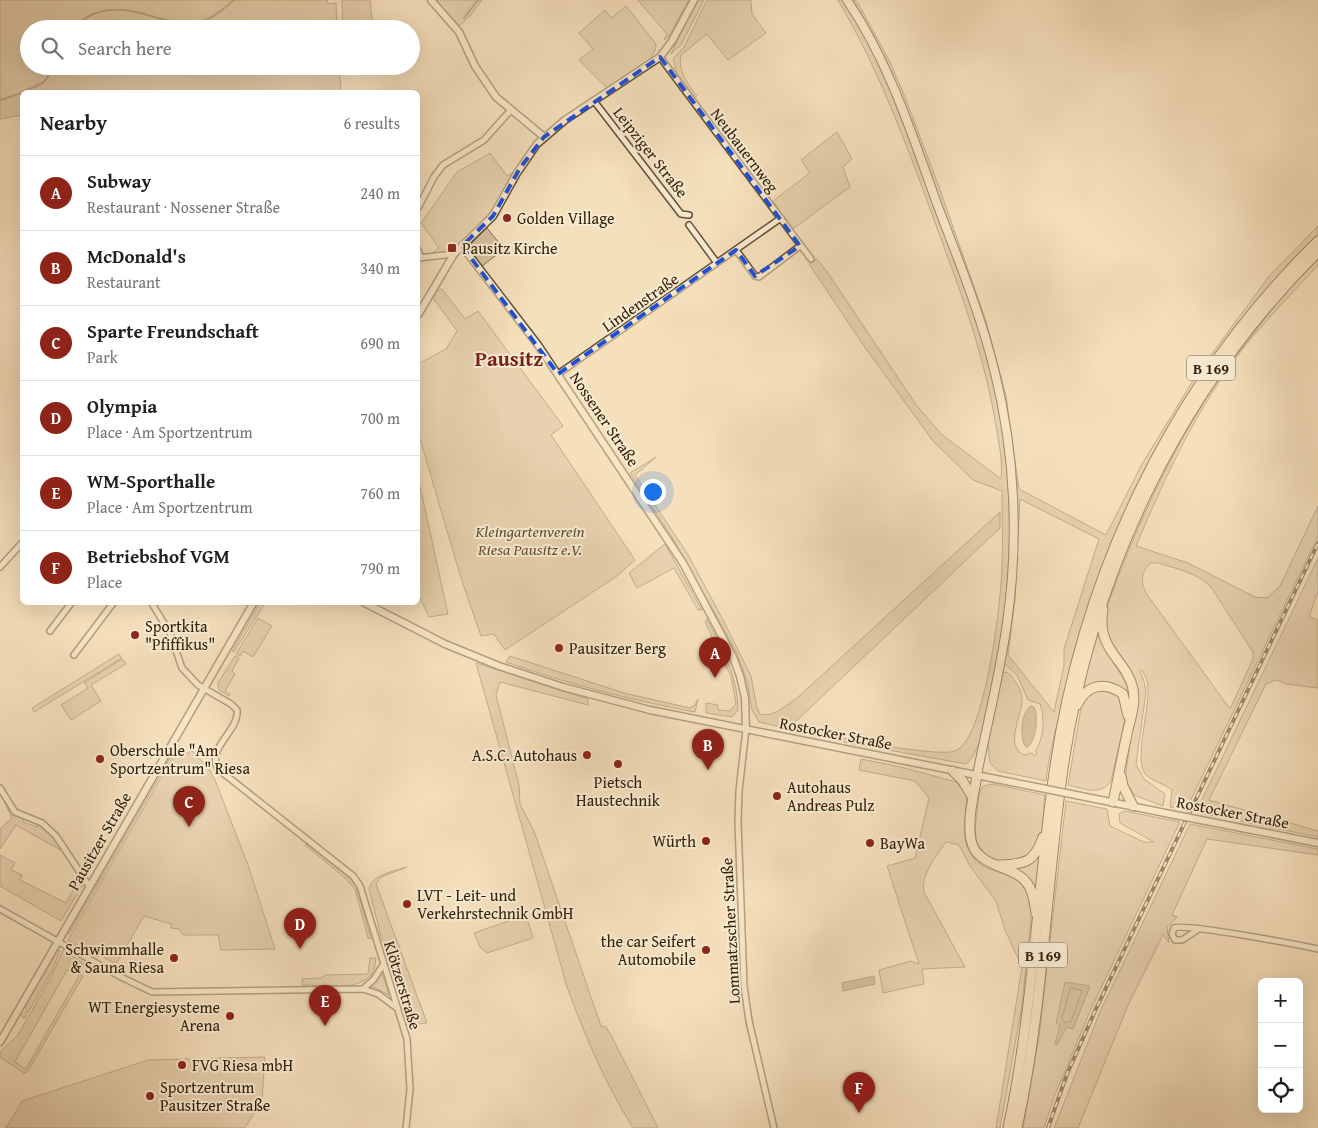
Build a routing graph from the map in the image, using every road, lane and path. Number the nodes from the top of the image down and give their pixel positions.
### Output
1 (431, 0) edge
2 (694, 0) edge
3 (846, 0) edge
4 (660, 57) junction
5 (594, 101) junction
6 (510, 111) junction
7 (544, 137) junction
8 (420, 204) edge
9 (689, 215) dead end
10 (781, 218) junction
11 (688, 225) dead end
12 (1318, 240) edge
13 (462, 246) junction
14 (800, 246) junction
15 (736, 250) junction
16 (1318, 252) edge
17 (454, 254) junction
18 (420, 258) edge
19 (811, 259) dead end
20 (717, 263) junction
21 (420, 312) edge
22 (558, 374) junction
23 (20, 545) edge
24 (0, 567) edge
25 (1106, 592) junction
26 (70, 605) edge
27 (112, 605) edge
28 (153, 605) edge
29 (252, 605) edge
30 (369, 605) edge
31 (50, 631) dead end
32 (74, 655) dead end
33 (205, 689) junction
34 (1070, 724) junction
35 (746, 729) junction
36 (1128, 732) junction
37 (1120, 768) junction
38 (953, 771) junction
39 (977, 775) junction
40 (0, 788) edge
41 (973, 798) junction
42 (1113, 802) junction
43 (1133, 806) junction
44 (1048, 825) junction
45 (1318, 843) edge
46 (994, 866) junction
47 (89, 886) junction
48 (0, 909) edge
49 (1038, 925) junction
50 (1199, 929) junction
51 (58, 941) junction
52 (1318, 949) edge
53 (383, 965) junction
54 (363, 989) junction
55 (399, 1011) junction
56 (0, 1042) edge
57 (406, 1128) edge
58 (774, 1128) edge
59 (1008, 1128) edge
60 (1017, 1128) edge

1 - 6 street
2 - 4 street, Leipziger Straße
3 - 39 main road
4 - 5 street, Leipziger Straße
4 - 10 street, Neubauernweg
5 - 7 street, Leipziger Straße
5 - 9 street, Leipziger Straße
6 - 7 street
6 - 8 street
7 - 13 street, Leipziger Straße
10 - 14 street, Neubauernweg
10 - 15 street, Lindenstraße
11 - 20 street
12 - 44 highway, B 169
13 - 17 street, Leipziger Straße
13 - 22 street, Nossener Straße
14 - 15 street
14 - 19 street, Neubauernweg
15 - 20 street, Lindenstraße
16 - 25 highway, B 169
17 - 18 street
17 - 21 street, Leipziger Straße
20 - 22 street, Lindenstraße
22 - 35 street, Nossener Straße
23 - 24 street
25 - 34 highway, B 169
25 - 36 highway, B 169
26 - 31 street
27 - 32 street
28 - 33 street
29 - 33 street, Pausitzer Straße
30 - 35 street, Rostocker Straße
33 - 47 street, Pausitzer Straße
33 - 53 street, Klötzerstraße
34 - 36 highway
34 - 60 highway, B 169
35 - 38 street, Rostocker Straße
35 - 58 street, Lommatzscher Straße
36 - 37 highway
37 - 42 highway
37 - 43 highway
38 - 39 street, Rostocker Straße
38 - 41 highway
39 - 41 highway
39 - 42 street, Rostocker Straße, bridge
40 - 47 street
41 - 46 highway
42 - 43 street, Rostocker Straße
43 - 45 street, Rostocker Straße, bridge
44 - 46 highway
44 - 49 highway, B 169
46 - 49 highway
47 - 51 street, Pausitzer Straße
48 - 51 street
49 - 59 highway, B 169
50 - 50 street
50 - 52 street
51 - 54 street
51 - 56 street, Pausitzer Straße
53 - 54 street
53 - 55 street, Klötzerstraße
54 - 55 street
55 - 57 street, Klötzerstraße

